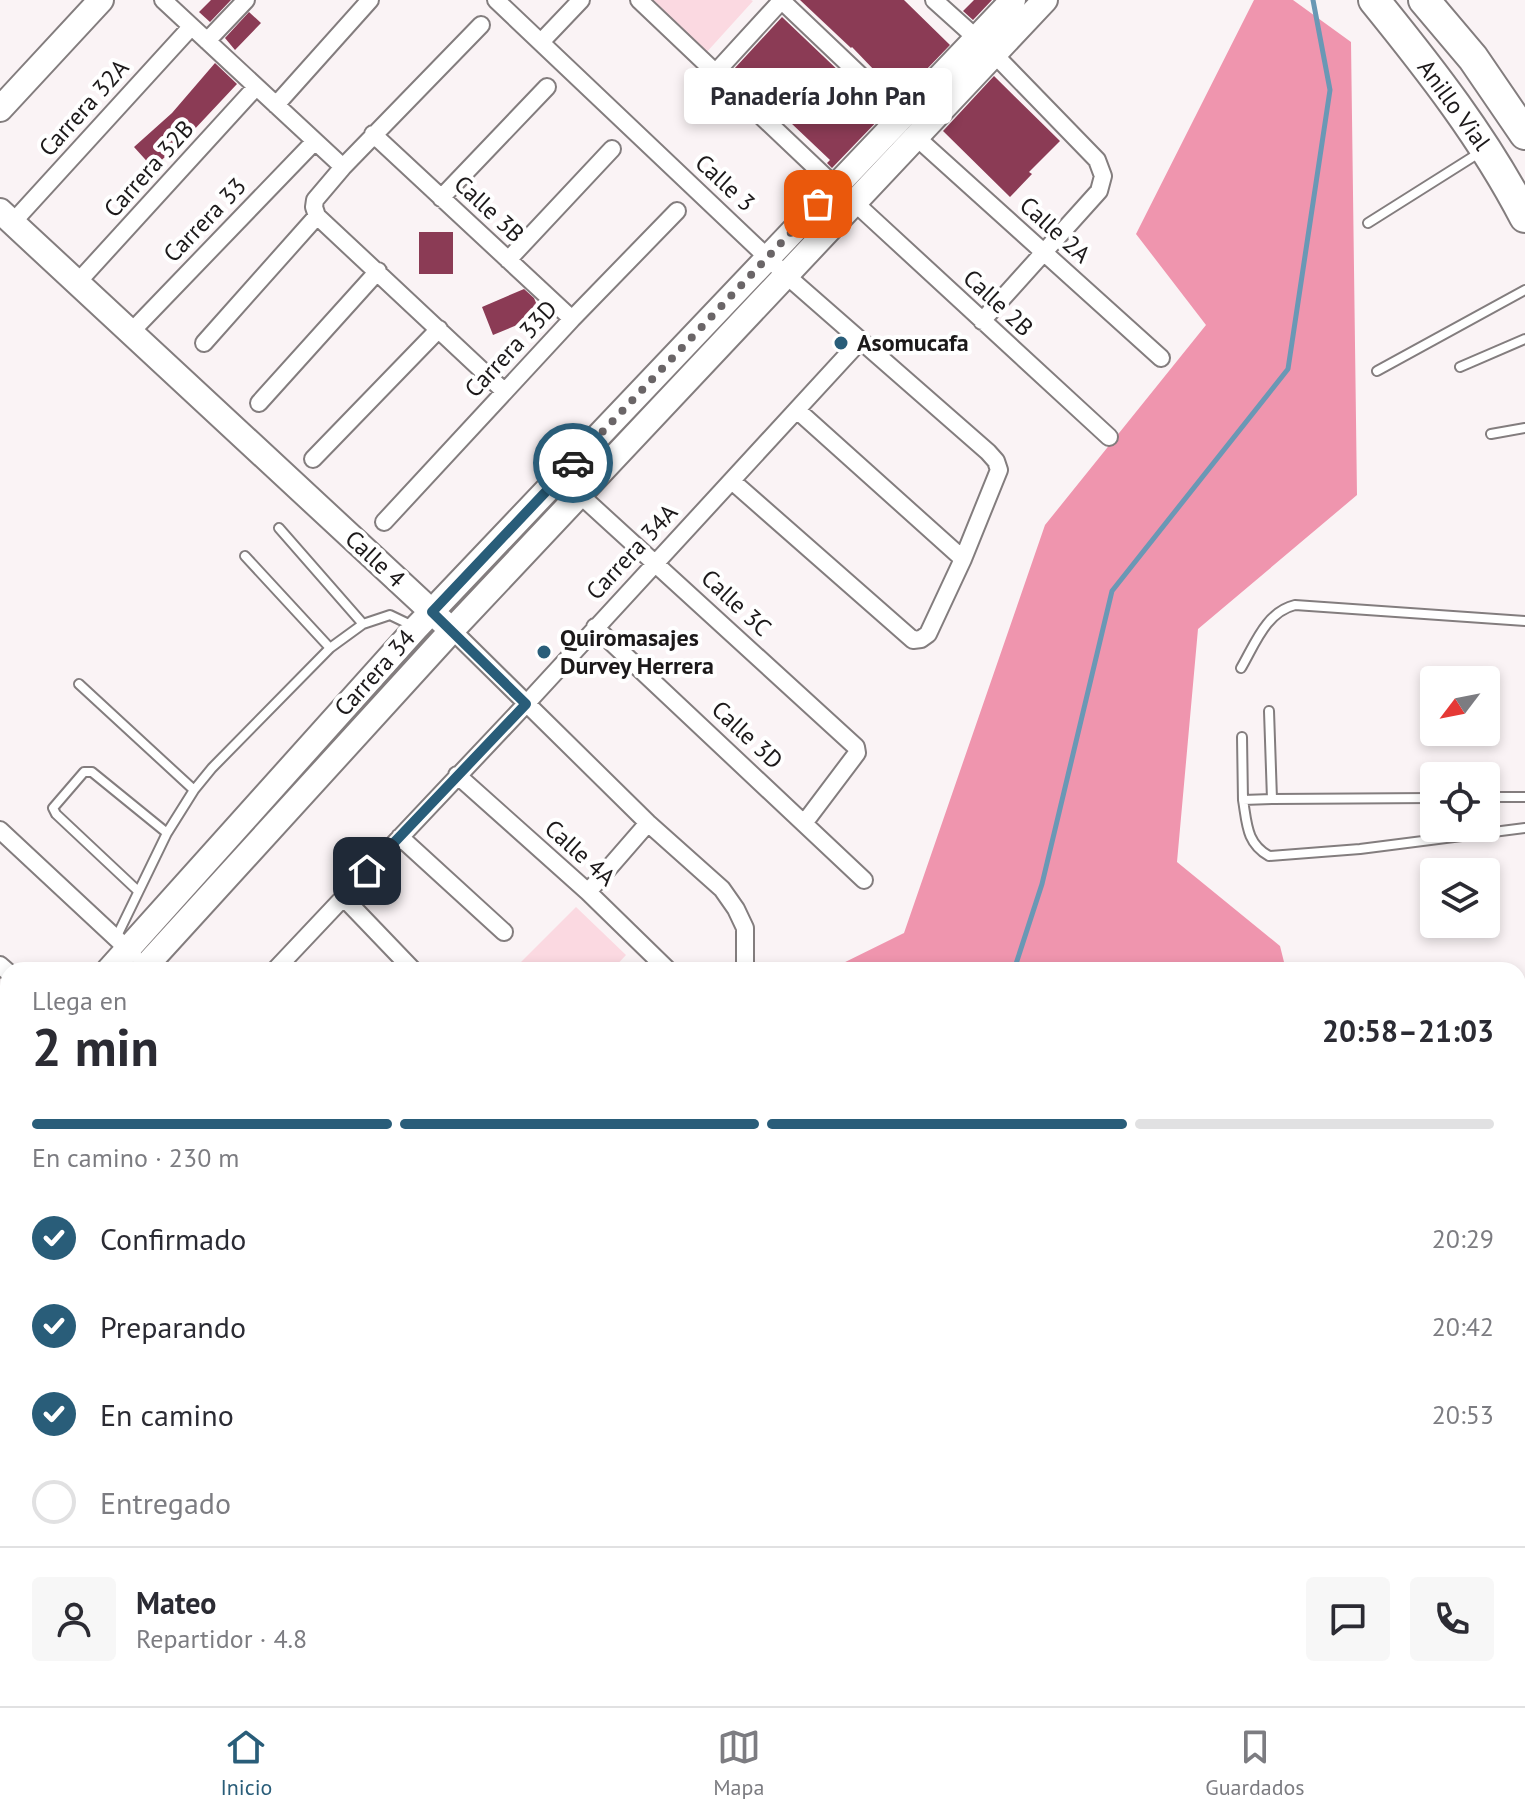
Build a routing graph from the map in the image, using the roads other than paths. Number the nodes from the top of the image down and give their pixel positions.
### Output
1 (101, 0) edge
2 (163, 0) edge
3 (246, 0) edge
4 (370, 0) edge
5 (496, 0) edge
6 (581, 0) edge
7 (639, 0) edge
8 (782, 0) edge
9 (934, 0) edge
10 (1013, 0) edge
11 (1045, 0) edge
12 (1374, 0) edge
13 (1424, 0) edge
14 (481, 25) dead end
15 (191, 27) junction
16 (207, 41) junction
17 (541, 42) junction
18 (985, 46) junction
19 (716, 72) junction
20 (256, 87) junction
21 (547, 87) dead end
22 (276, 105) junction
23 (0, 109) edge
24 (903, 116) junction
25 (1524, 131) edge
26 (373, 134) junction
27 (916, 137) junction
28 (315, 141) junction
29 (1486, 148) junction
30 (612, 149) dead end
31 (343, 167) junction
32 (835, 186) junction
33 (441, 198) junction
34 (854, 202) junction
35 (316, 208) junction
36 (677, 211) dead end
37 (6, 217) edge
38 (1525, 217) edge
39 (1368, 223) dead end
40 (1044, 252) junction
41 (768, 257) junction
42 (508, 260) junction
43 (378, 271) junction
44 (787, 276) junction
45 (77, 283) junction
46 (1525, 290) edge
47 (572, 319) junction
48 (982, 321) junction
49 (439, 329) junction
50 (131, 332) junction
51 (1525, 339) edge
52 (860, 341) junction
53 (204, 343) dead end
54 (1161, 358) dead end
55 (1460, 367) dead end
56 (1377, 371) dead end
57 (504, 391) junction
58 (259, 403) dead end
59 (797, 410) junction
60 (1525, 428) edge
61 (1491, 434) dead end
62 (1109, 437) dead end
63 (313, 459) dead end
64 (732, 481) junction
65 (579, 494) junction
66 (384, 522) dead end
67 (279, 528) dead end
68 (245, 556) dead end
69 (963, 559) junction
70 (655, 562) junction
71 (424, 620) junction
72 (1525, 621) edge
73 (363, 624) junction
74 (595, 627) junction
75 (452, 630) junction
76 (330, 648) junction
77 (1241, 668) dead end
78 (79, 684) dead end
79 (526, 704) junction
80 (1269, 711) dead end
81 (1242, 737) dead end
82 (457, 775) junction
83 (194, 790) junction
84 (1500, 797) edge
85 (1525, 797) edge
86 (1420, 798) edge
87 (1272, 799) junction
88 (1243, 800) junction
89 (805, 822) junction
90 (648, 823) junction
91 (1525, 828) edge
92 (0, 830) edge
93 (167, 833) junction
94 (400, 837) junction
95 (864, 880) dead end
96 (138, 891) junction
97 (588, 892) junction
98 (343, 897) junction
99 (504, 932) dead end
100 (136, 959) edge
101 (285, 962) edge
102 (405, 962) edge
103 (660, 962) edge
104 (745, 962) edge
105 (204, 1706) edge
106 (210, 1706) edge

1 - 23 street
2 - 15 street
3 - 16 street
4 - 22 street
5 - 17 street, Calle 3
6 - 17 street
7 - 19 street
8 - 19 street
8 - 24 street
9 - 18 street
10 - 18 street, Carrera 34
11 - 18 street, Carrera 34
12 - 29 highway, Anillo Vial
13 - 25 highway, Anillo Vial
14 - 26 street
15 - 16 street
15 - 37 street, Carrera 32A
16 - 20 street
17 - 41 street, Calle 3
18 - 24 street, Carrera 34
18 - 27 street, Carrera 34
18 - 40 street
19 - 32 street
20 - 22 street
20 - 45 street, Carrera 32B
21 - 33 street
22 - 28 street
24 - 32 street, Carrera 34
26 - 31 street
26 - 33 street, Calle 3B
27 - 34 street, Carrera 34
27 - 40 street, Calle 2A
28 - 31 street
28 - 50 street, Carrera 33
29 - 38 highway, Anillo Vial
29 - 39 lane
30 - 42 street
31 - 35 street
32 - 41 street, Carrera 34
33 - 42 street, Calle 3B
34 - 44 street, Carrera 34
34 - 48 street, Calle 2B
35 - 43 street
35 - 53 street
36 - 47 street, Carrera 33D
37 - 45 street, Calle 4
40 - 48 street
40 - 54 street, Calle 2A
41 - 44 street, Calle 3
41 - 71 street, Carrera 34
42 - 47 street, Calle 3B
43 - 49 street
43 - 58 street
44 - 52 street, Calle 3
44 - 65 street, Carrera 34
45 - 50 street, Calle 4
46 - 56 lane
47 - 57 street, Carrera 33D
48 - 62 street, Calle 2B
49 - 57 street
49 - 63 street
50 - 71 street, Calle 4
51 - 55 lane
52 - 59 street, Carrera 34A
52 - 69 street, Calle 3
57 - 66 street, Carrera 33D
59 - 64 street, Carrera 34A
59 - 69 street
60 - 61 lane
64 - 69 street
64 - 70 street, Carrera 34A
65 - 70 street, Calle 3C
65 - 75 street, Carrera 34
67 - 73 lane
68 - 76 lane
70 - 74 street, Carrera 34A
70 - 89 street, Calle 3C
71 - 73 lane
71 - 75 street, Calle 4
71 - 100 street, Carrera 34
72 - 77 lane
73 - 76 lane
74 - 79 street, Carrera 34A
74 - 89 street, Calle 3D
75 - 79 street, Calle 4
75 - 100 street, Carrera 34
76 - 83 lane
78 - 83 lane
79 - 82 street, Carrera 34A
79 - 90 street, Calle 4
80 - 87 lane
81 - 88 lane
82 - 94 street, Carrera 34A
82 - 97 street, Calle 4A
83 - 93 lane
84 - 85 lane
86 - 87 lane
87 - 88 lane
88 - 91 lane
89 - 95 street, Calle 3D
90 - 97 street
90 - 104 street, Calle 4
92 - 100 street
93 - 96 lane
93 - 96 lane
94 - 98 street, Carrera 34A
94 - 99 street
96 - 100 lane
97 - 103 street, Calle 4A
98 - 101 street, Carrera 34A
98 - 102 street
105 - 106 street

